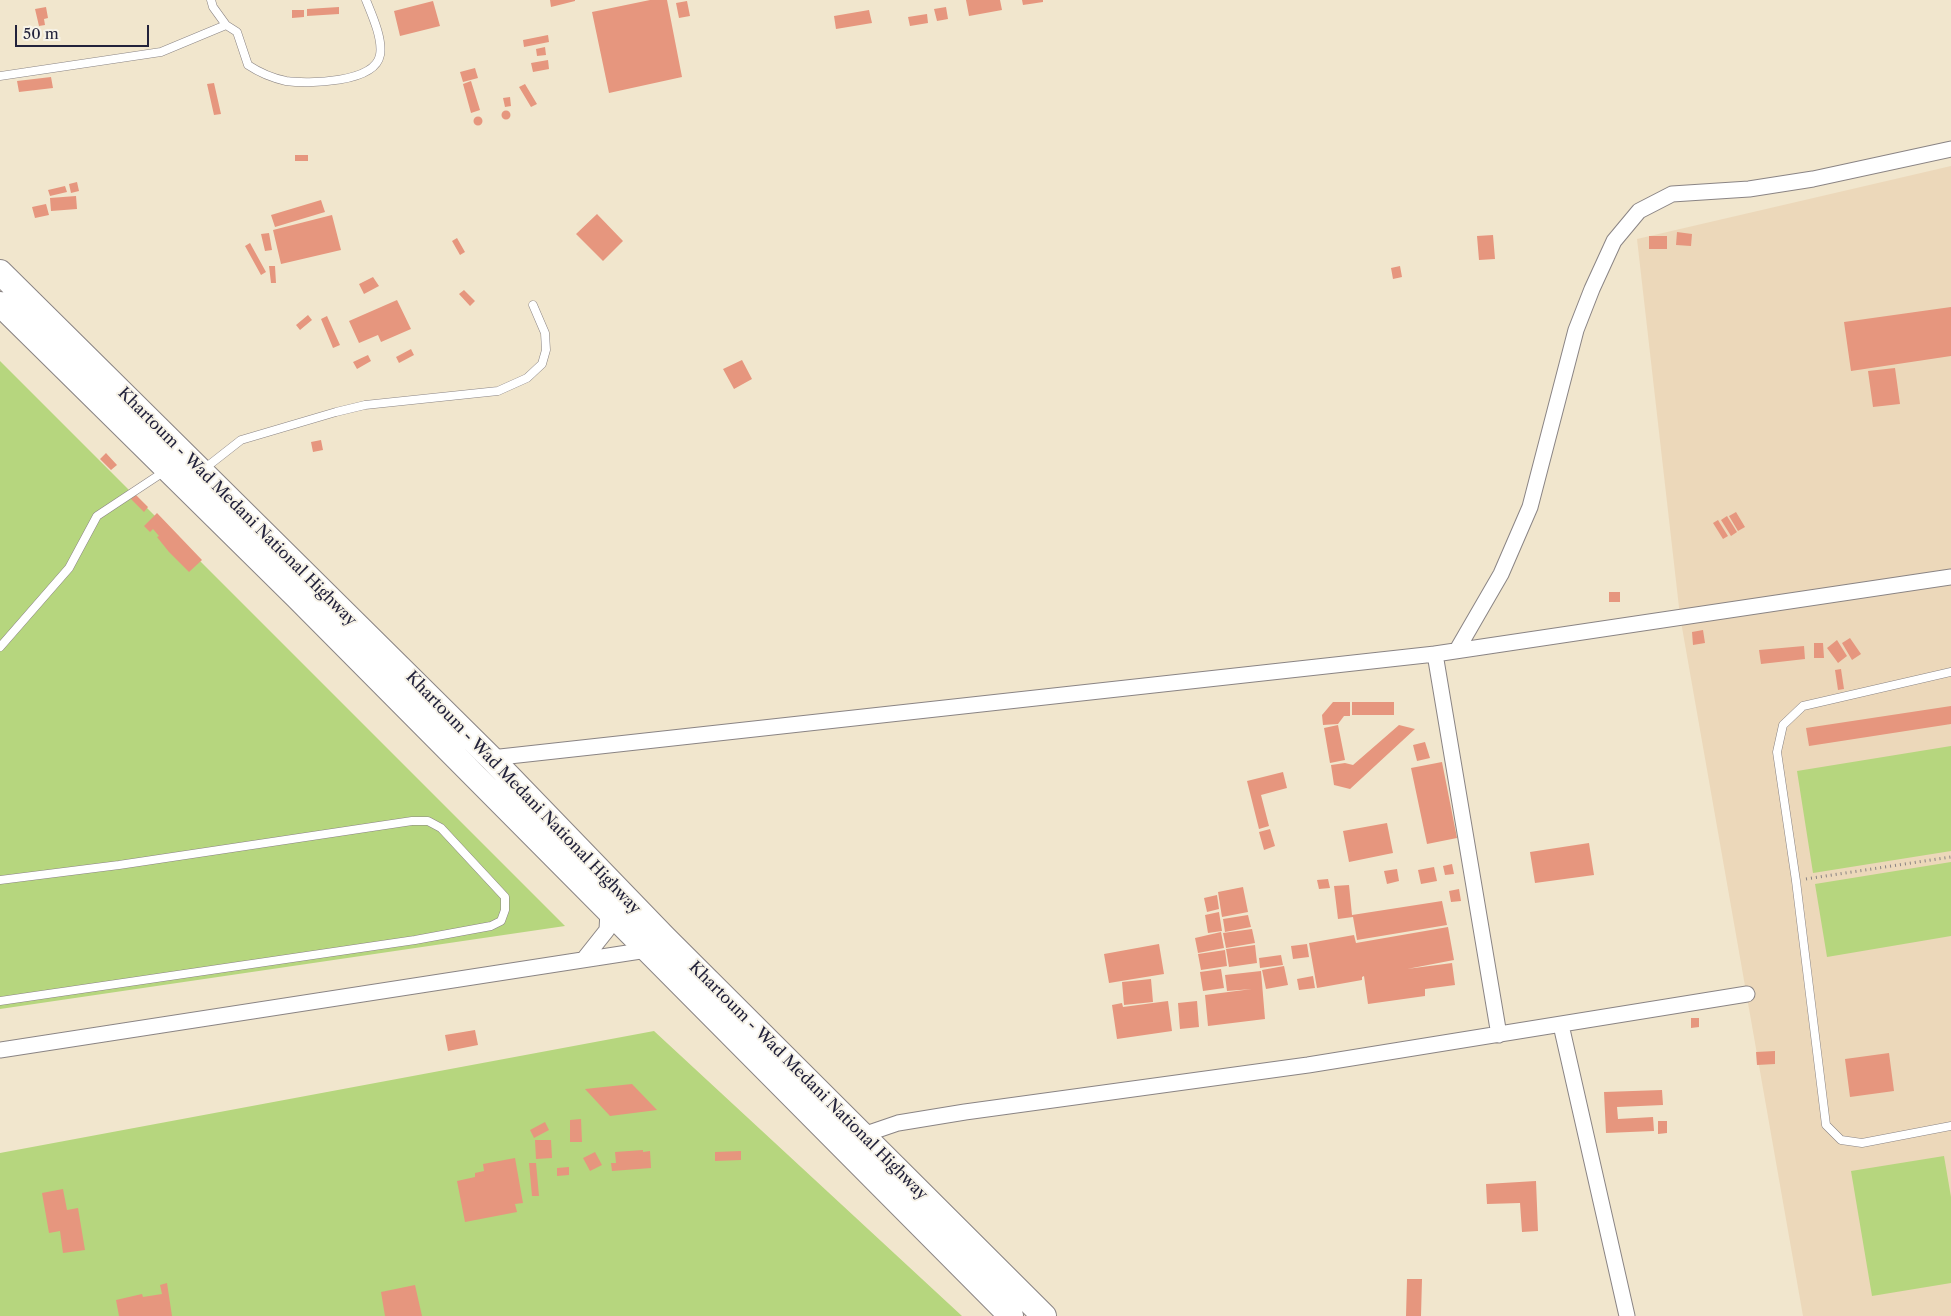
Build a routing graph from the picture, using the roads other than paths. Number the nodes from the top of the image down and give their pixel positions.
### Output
1 (211, 0) edge
2 (366, 0) edge
3 (226, 25) junction
4 (0, 76) edge
5 (1951, 149) edge
6 (0, 272) edge
7 (0, 304) edge
8 (533, 305) dead end
9 (166, 470) junction
10 (200, 471) junction
11 (1951, 577) edge
12 (0, 647) edge
13 (1457, 650) junction
14 (1435, 654) junction
15 (1951, 672) edge
16 (491, 758) junction
17 (0, 880) edge
18 (608, 911) junction
19 (646, 950) junction
20 (584, 959) junction
21 (1747, 994) dead end
22 (0, 1001) edge
23 (1561, 1025) junction
24 (1499, 1035) junction
25 (0, 1050) edge
26 (1951, 1126) edge
27 (853, 1140) junction
28 (1011, 1316) edge
29 (1044, 1316) edge
30 (1627, 1316) edge

1 - 3 lane
2 - 3 lane
3 - 4 lane
5 - 13 street
6 - 10 highway, Khartoum - Wad Medani National Highway
7 - 9 highway, Khartoum - Wad Medani National Highway
8 - 10 lane
9 - 12 lane
9 - 18 highway, Khartoum - Wad Medani National Highway
10 - 16 highway, Khartoum - Wad Medani National Highway
11 - 13 street
13 - 14 street
14 - 16 street
14 - 24 street
15 - 26 lane
16 - 27 highway, Khartoum - Wad Medani National Highway
17 - 22 lane
18 - 19 highway, Khartoum - Wad Medani National Highway
18 - 20 street
19 - 20 street
19 - 27 highway, Khartoum - Wad Medani National Highway
20 - 25 street
21 - 23 street
23 - 24 street
23 - 30 street
24 - 27 street
27 - 28 highway, Khartoum - Wad Medani National Highway
27 - 29 highway, Khartoum - Wad Medani National Highway

